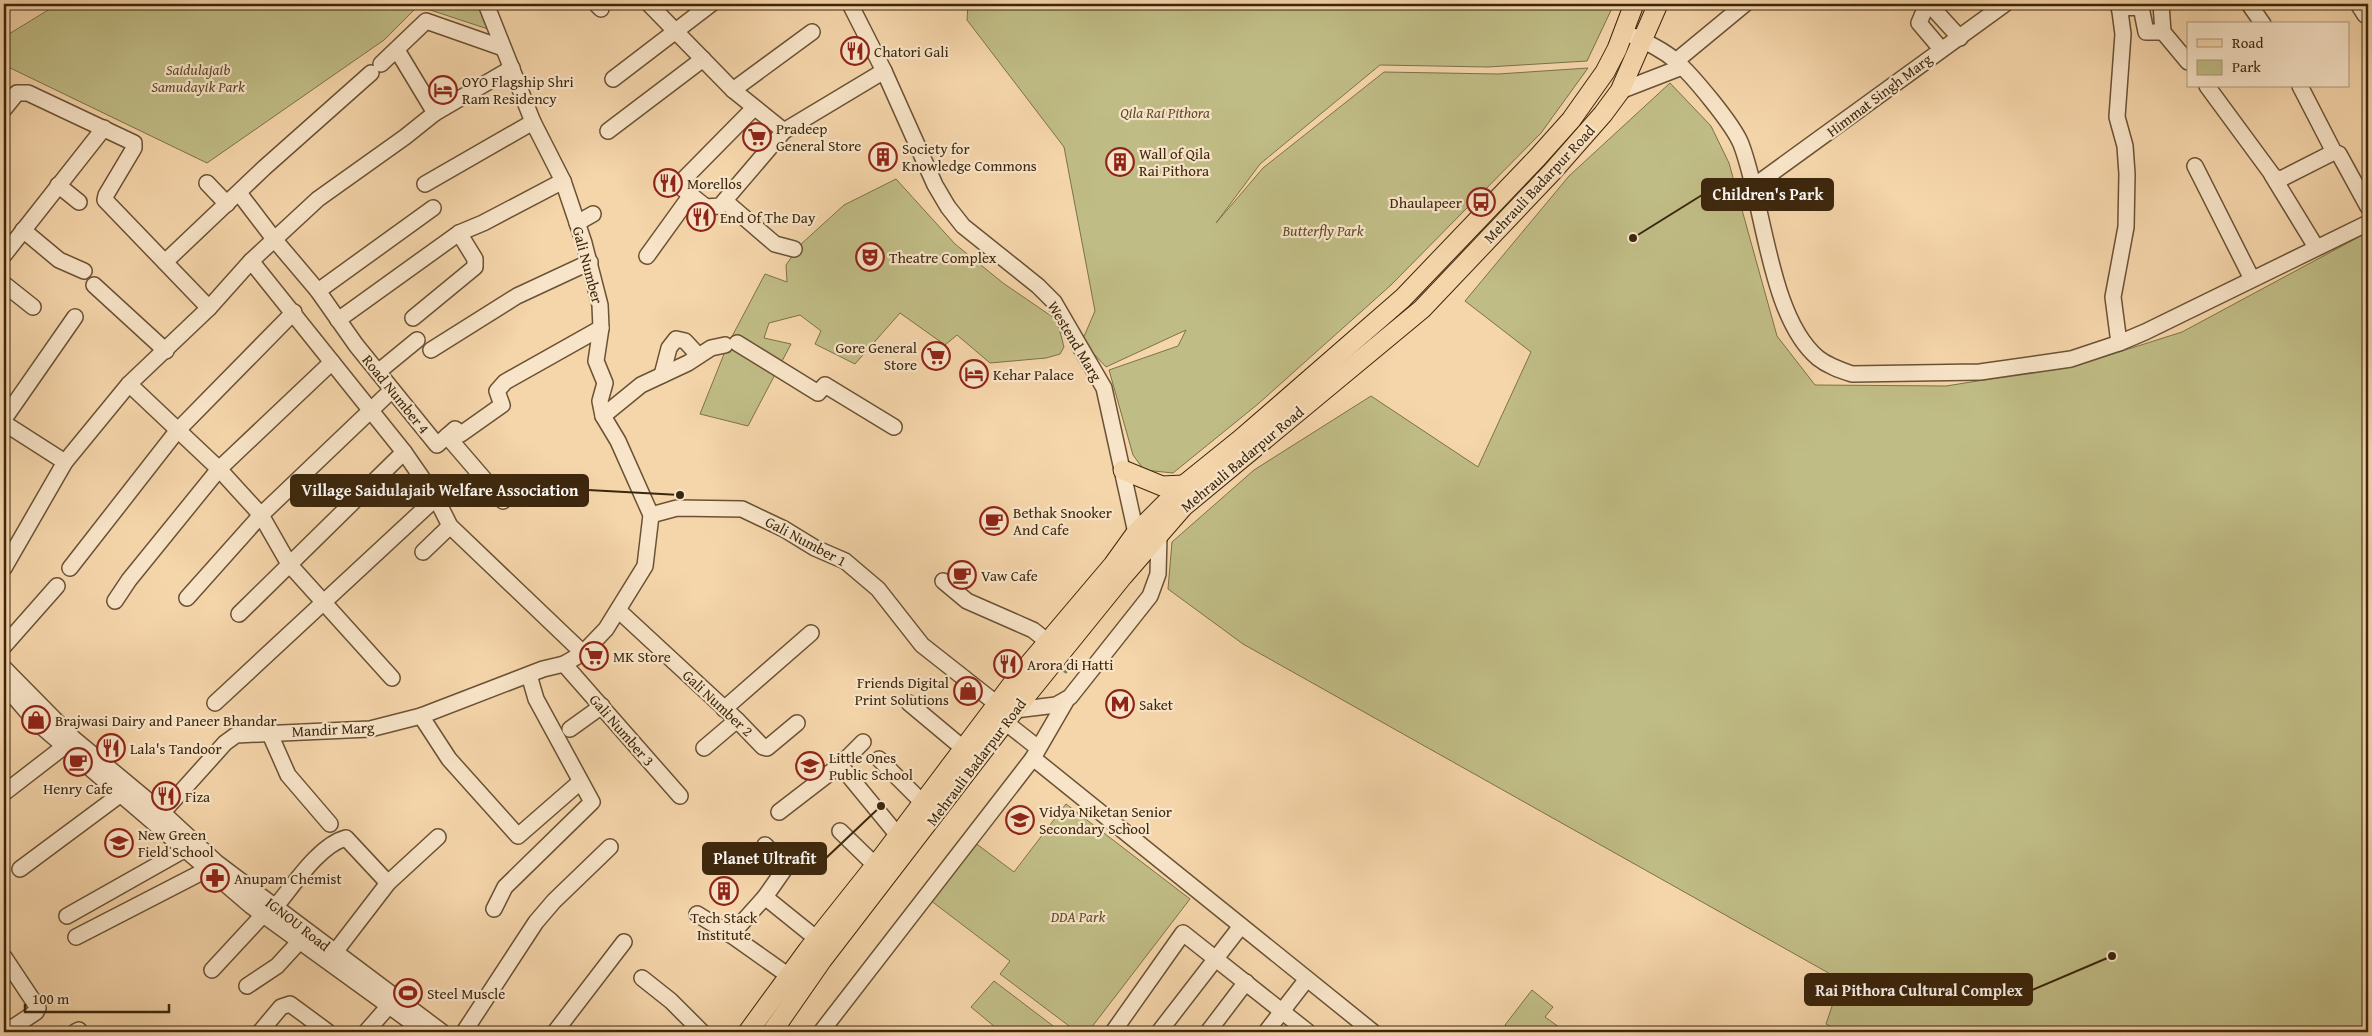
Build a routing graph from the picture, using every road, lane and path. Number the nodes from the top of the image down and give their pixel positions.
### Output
1 (486, 4) edge
2 (649, 4) edge
3 (711, 4) edge
4 (850, 4) edge
5 (1634, 4) edge
6 (1658, 4) edge
7 (1745, 4) edge
8 (1928, 4) edge
9 (2005, 4) edge
10 (2161, 4) edge
11 (2249, 4) edge
12 (2358, 4) edge
13 (2119, 6) edge
14 (2368, 13) edge
15 (2262, 22) edge
16 (676, 32) junction
17 (812, 32) dead end
18 (1624, 32) junction
19 (2163, 32) junction
20 (1960, 38) junction
21 (1642, 40) junction
22 (503, 48) junction
23 (1941, 49) junction
24 (397, 50) junction
25 (703, 59) junction
26 (2187, 61) edge
27 (1679, 64) junction
28 (512, 68) junction
29 (884, 71) junction
30 (613, 79) dead end
31 (2209, 88) edge
32 (2301, 88) edge
33 (733, 90) junction
34 (1620, 91) junction
35 (754, 108) junction
36 (4, 109) edge
37 (435, 113) junction
38 (533, 122) junction
39 (104, 128) junction
40 (608, 131) dead end
41 (784, 132) junction
42 (2334, 152) junction
43 (2196, 166) dead end
44 (2272, 175) junction
45 (563, 181) junction
46 (207, 183) dead end
47 (425, 184) dead end
48 (58, 185) junction
49 (1754, 186) junction
50 (239, 193) junction
51 (690, 195) junction
52 (725, 201) junction
53 (80, 202) dead end
54 (227, 204) junction
55 (2368, 207) edge
56 (433, 208) dead end
57 (593, 214) dead end
58 (577, 223) junction
59 (2368, 223) edge
60 (23, 230) junction
61 (458, 233) junction
62 (274, 239) junction
63 (2316, 247) junction
64 (794, 249) dead end
65 (4, 255) edge
66 (647, 256) dead end
67 (251, 261) junction
68 (165, 262) junction
69 (590, 262) junction
70 (84, 271) dead end
71 (2252, 279) junction
72 (4, 284) edge
73 (94, 285) dead end
74 (318, 291) junction
75 (33, 307) dead end
76 (209, 308) junction
77 (294, 312) junction
78 (75, 317) dead end
79 (413, 318) dead end
80 (338, 320) junction
81 (600, 328) junction
82 (417, 340) dead end
83 (2119, 343) junction
84 (430, 350) dead end
85 (166, 351) junction
86 (698, 355) junction
87 (332, 362) junction
88 (378, 372) junction
89 (662, 375) junction
90 (129, 384) junction
91 (392, 390) junction
92 (370, 411) junction
93 (603, 416) junction
94 (4, 421) edge
95 (894, 427) dead end
96 (177, 431) junction
97 (447, 436) junction
98 (404, 452) junction
99 (65, 462) junction
100 (219, 469) junction
101 (1123, 470) junction
102 (1184, 485) junction
103 (436, 498) junction
104 (503, 501) dead end
105 (260, 515) junction
106 (651, 515) junction
107 (450, 526) junction
108 (1136, 533) junction
109 (1159, 536) junction
110 (423, 552) dead end
111 (289, 564) junction
112 (4, 568) edge
113 (70, 568) dead end
114 (943, 581) dead end
115 (57, 586) dead end
116 (187, 598) dead end
117 (115, 601) dead end
118 (323, 603) junction
119 (618, 610) junction
120 (239, 614) dead end
121 (811, 633) dead end
122 (1047, 641) junction
123 (4, 646) edge
124 (583, 653) junction
125 (564, 664) junction
126 (4, 668) edge
127 (529, 675) junction
128 (392, 678) dead end
129 (4, 686) edge
130 (1066, 700) junction
131 (214, 703) dead end
132 (909, 703) dead end
133 (997, 704) junction
134 (602, 706) junction
135 (44, 708) junction
136 (724, 709) junction
137 (421, 716) junction
138 (1010, 716) junction
139 (31, 717) junction
140 (737, 720) junction
141 (797, 723) dead end
142 (570, 729) dead end
143 (269, 732) junction
144 (863, 742) dead end
145 (69, 743) junction
146 (704, 748) dead end
147 (964, 749) junction
148 (1036, 753) junction
149 (879, 759) dead end
150 (840, 765) junction
151 (580, 782) junction
152 (126, 791) junction
153 (4, 793) edge
154 (680, 796) dead end
155 (924, 803) junction
156 (778, 812) dead end
157 (158, 818) junction
158 (330, 824) dead end
159 (840, 832) dead end
160 (438, 837) dead end
161 (904, 843) junction
162 (765, 845) dead end
163 (610, 847) dead end
164 (184, 850) junction
165 (876, 866) junction
166 (208, 869) junction
167 (20, 870) dead end
168 (388, 883) junction
169 (765, 896) junction
170 (276, 906) junction
171 (494, 909) dead end
172 (698, 914) dead end
173 (66, 916) dead end
174 (262, 916) junction
175 (1241, 926) junction
176 (731, 935) junction
177 (76, 938) dead end
178 (816, 940) junction
179 (299, 942) junction
180 (624, 942) dead end
181 (335, 952) junction
182 (4, 957) edge
183 (1215, 958) junction
184 (212, 970) dead end
185 (789, 976) junction
186 (642, 978) dead end
187 (1308, 980) junction
188 (1246, 982) junction
189 (247, 986) dead end
190 (392, 1003) junction
191 (1283, 1011) junction
192 (371, 1031) edge
193 (6, 1032) edge
194 (260, 1032) edge
195 (328, 1032) edge
196 (424, 1032) edge
197 (442, 1032) edge
198 (464, 1032) edge
199 (556, 1032) edge
200 (702, 1032) edge
201 (748, 1032) edge
202 (772, 1032) edge
203 (821, 1032) edge
204 (1113, 1032) edge
205 (1159, 1032) edge
206 (1208, 1032) edge
207 (1266, 1032) edge
208 (1308, 1032) edge
209 (1373, 1032) edge

1 - 22 street, Gali Number
2 - 16 street
3 - 16 street
4 - 29 street, Westend Marg
5 - 18 main road, Mehrauli Badarpur Road
6 - 21 main road, Mehrauli Badarpur Road
7 - 27 street
8 - 20 street
8 - 23 street
9 - 20 street, Himmat Singh Marg
10 - 19 street
11 - 15 street
12 - 14 street
13 - 19 street
13 - 83 street
16 - 25 street
16 - 30 street
17 - 33 street
18 - 21 street
18 - 102 main road, Mehrauli Badarpur Road
19 - 26 street
20 - 23 street, Himmat Singh Marg
21 - 27 street
21 - 34 main road, Mehrauli Badarpur Road
22 - 24 street
22 - 28 street, Gali Number
23 - 49 street, Himmat Singh Marg
24 - 37 street
24 - 50 street
25 - 33 street
25 - 40 street
27 - 34 street
27 - 49 street
28 - 37 street
28 - 38 street, Gali Number
29 - 41 street
29 - 101 street, Westend Marg
31 - 44 street
32 - 42 street
33 - 35 street
34 - 109 main road, Mehrauli Badarpur Road
35 - 41 street
35 - 51 street
36 - 39 street
37 - 62 street
38 - 45 street, Gali Number
38 - 47 street
39 - 48 street
39 - 68 street
41 - 52 street
42 - 44 street
42 - 55 street
43 - 71 street
44 - 63 street
45 - 58 street, Gali Number
45 - 61 street
46 - 54 street
48 - 53 street
48 - 60 street
49 - 83 street
50 - 54 street
50 - 62 street, Road Number 4
51 - 52 street
51 - 66 street
52 - 64 street
54 - 68 street
56 - 74 street
57 - 58 street
58 - 69 street, Gali Number
59 - 63 street
60 - 65 street
60 - 70 street
61 - 79 street
61 - 80 street
62 - 67 street
62 - 74 street, Road Number 4
63 - 71 street
67 - 76 street
67 - 77 street
68 - 76 street
69 - 81 street, Gali Number
69 - 84 street
71 - 83 street
72 - 75 street
73 - 85 street
74 - 80 street, Road Number 4
76 - 85 street
77 - 87 street
77 - 96 street
78 - 94 street
80 - 88 street, Road Number 4
81 - 93 street, Gali Number
81 - 97 street, Road Number 4
82 - 88 street
85 - 90 street
86 - 89 street
86 - 89 street
86 - 95 street
87 - 92 street
87 - 100 street
88 - 91 street, Road Number 4
89 - 93 street
90 - 96 street
90 - 99 street
91 - 92 street
91 - 97 street, Road Number 4
92 - 98 street
92 - 105 street
93 - 106 street
94 - 99 street
96 - 100 street
96 - 113 street
97 - 104 street
98 - 103 street
98 - 111 street
99 - 112 street
100 - 105 street
100 - 117 street
101 - 102 main road
101 - 108 street, Westend Marg
102 - 108 main road, Mehrauli Badarpur Road
103 - 107 street
103 - 118 street
105 - 111 street
105 - 116 street
106 - 119 street
106 - 133 street, Gali Number 1
107 - 110 street
107 - 124 street
108 - 122 main road, Mehrauli Badarpur Road
109 - 130 street
109 - 138 main road, Mehrauli Badarpur Road
111 - 118 street
111 - 120 street
114 - 122 street
115 - 123 street
118 - 128 street
118 - 131 street
119 - 124 street
119 - 136 street, Gali Number 2
121 - 136 street
122 - 133 main road, Mehrauli Badarpur Road
124 - 125 street, Mandir Marg
125 - 127 street, Mandir Marg
125 - 134 street, Gali Number 3
126 - 135 street, IGNOU Road
127 - 137 street, Mandir Marg
127 - 151 street
129 - 139 street, IGNOU Road
130 - 138 street
130 - 148 street
132 - 147 street
133 - 147 main road, Mehrauli Badarpur Road
134 - 142 street
134 - 154 street, Gali Number 3
135 - 139 street
135 - 145 street, IGNOU Road
136 - 140 street, Gali Number 2
137 - 143 street, Mandir Marg
137 - 151 street
138 - 148 street
138 - 161 main road, Mehrauli Badarpur Road
139 - 145 street, IGNOU Road
140 - 141 street, Gali Number 2
140 - 146 street
143 - 157 street, Mandir Marg
143 - 158 street
144 - 150 street
145 - 152 street, IGNOU Road
145 - 153 street
147 - 155 main road, Mehrauli Badarpur Road
148 - 175 street
148 - 203 street
149 - 155 street
150 - 156 street
150 - 161 street
151 - 171 street
152 - 157 street, IGNOU Road
152 - 167 street
155 - 161 main road, Mehrauli Badarpur Road
157 - 164 street, IGNOU Road
157 - 170 street, IGNOU Road
159 - 165 street
160 - 168 street
161 - 165 main road, Mehrauli Badarpur Road
161 - 202 main road, Mehrauli Badarpur Road
162 - 169 street
163 - 198 street
164 - 166 street, IGNOU Road
164 - 173 street
165 - 178 main road, Mehrauli Badarpur Road
166 - 174 street, IGNOU Road
166 - 177 street
168 - 170 street
168 - 181 street
169 - 176 street
169 - 178 street
170 - 181 street, IGNOU Road
172 - 176 street
174 - 179 street, IGNOU Road
174 - 184 street
175 - 183 street
175 - 187 street
176 - 185 street
178 - 185 main road, Mehrauli Badarpur Road
179 - 189 street
179 - 190 street, IGNOU Road
180 - 199 street
181 - 190 street, IGNOU Road
182 - 193 street
183 - 188 street
183 - 204 street
183 - 205 street
185 - 201 main road, Mehrauli Badarpur Road
186 - 200 street
187 - 191 street
187 - 209 street
188 - 191 street
188 - 206 street
190 - 192 street
190 - 196 street, IGNOU Road
190 - 197 street, IGNOU Road
191 - 207 street
191 - 208 street
194 - 195 street

